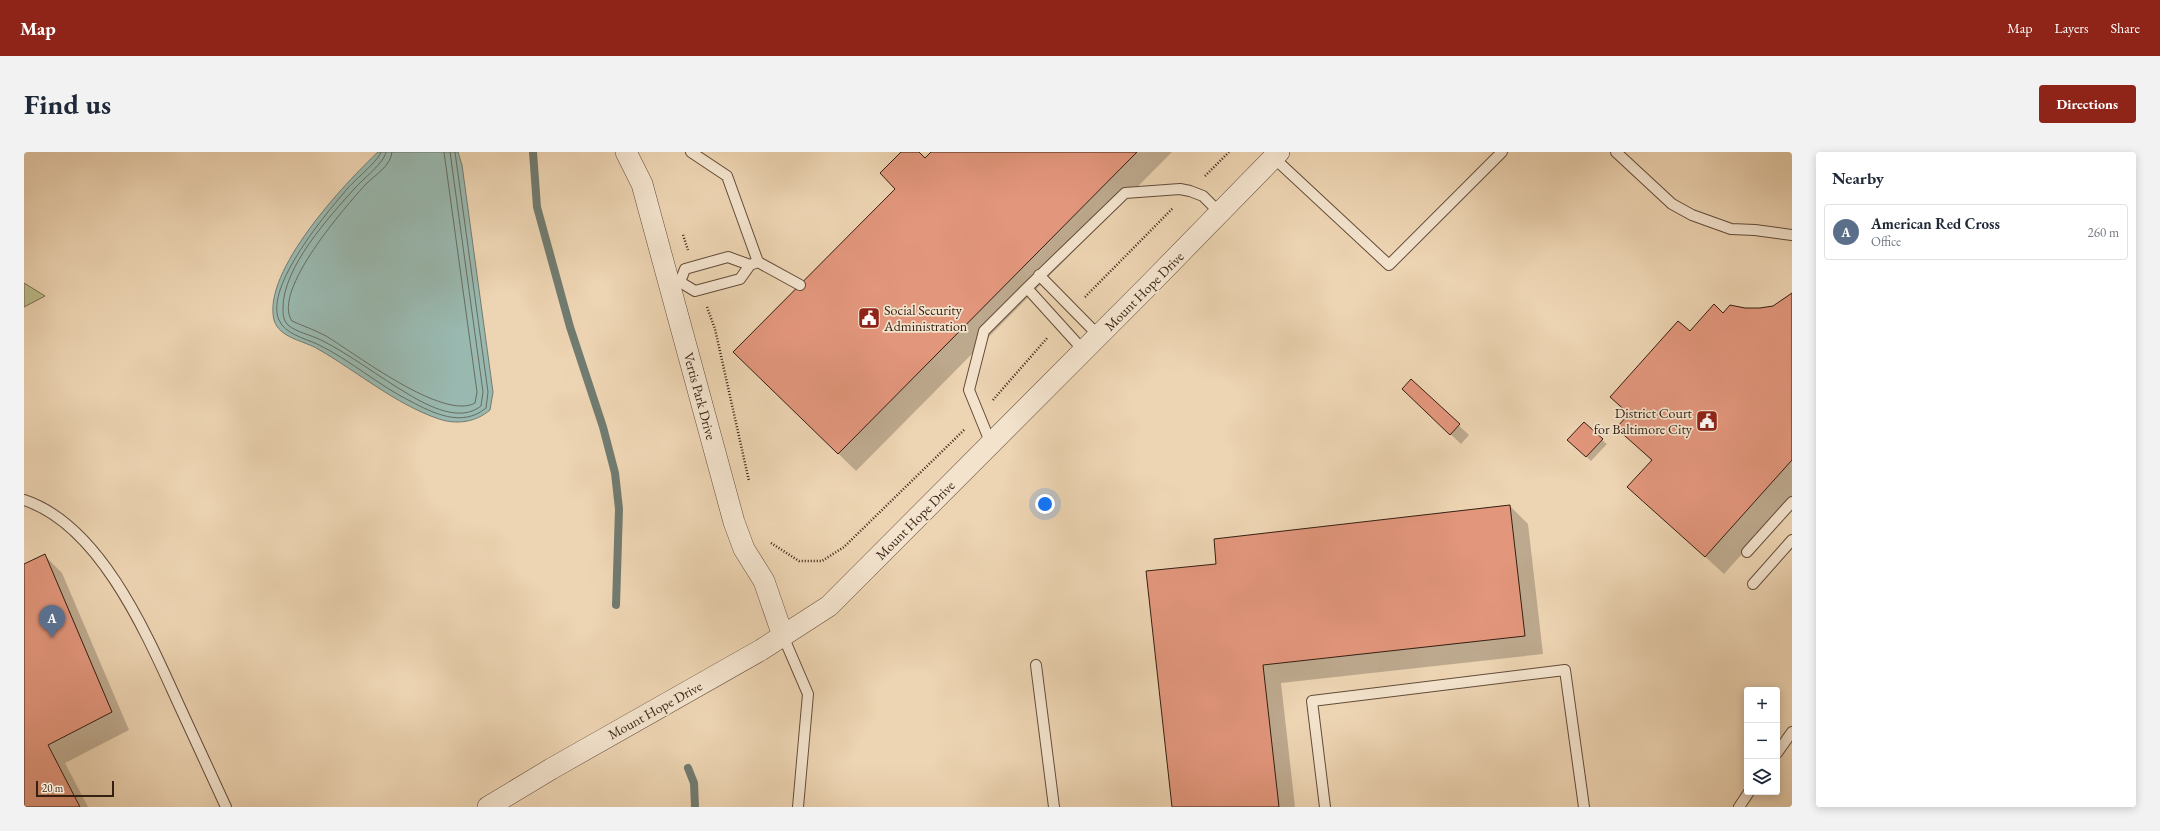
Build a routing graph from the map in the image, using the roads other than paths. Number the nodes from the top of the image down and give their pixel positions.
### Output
1 (626, 152) edge
2 (691, 152) edge
3 (1502, 152) edge
4 (1616, 152) edge
5 (1276, 155) edge
6 (1220, 213) junction
7 (1792, 235) edge
8 (754, 264) junction
9 (1039, 275) junction
10 (675, 284) junction
11 (800, 285) dead end
12 (1027, 288) junction
13 (1099, 336) junction
14 (1084, 351) junction
15 (991, 444) junction
16 (24, 500) edge
17 (1792, 502) edge
18 (1792, 540) edge
19 (1746, 552) dead end
20 (1753, 584) dead end
21 (783, 636) junction
22 (1036, 665) dead end
23 (1792, 732) edge
24 (1780, 749) edge
25 (1747, 795) edge
26 (226, 807) edge
27 (488, 807) edge
28 (798, 807) edge
29 (1054, 807) edge
30 (1325, 807) edge
31 (1584, 807) edge
32 (1739, 807) edge

1 - 10 street, Vertis Park Drive
2 - 8 lane
3 - 5 lane
4 - 7 lane
5 - 6 street, Mount Hope Drive
6 - 9 lane
6 - 13 street, Mount Hope Drive
8 - 10 lane
8 - 10 lane
8 - 11 lane
9 - 12 lane
9 - 13 lane
10 - 21 street, Vertis Park Drive
12 - 14 lane
12 - 15 lane
13 - 14 street, Mount Hope Drive
14 - 15 street, Mount Hope Drive
15 - 21 street, Mount Hope Drive
16 - 26 lane
17 - 19 lane
18 - 20 lane
21 - 27 street, Mount Hope Drive
21 - 28 lane
22 - 29 lane
23 - 24 lane
25 - 32 lane
30 - 31 lane

